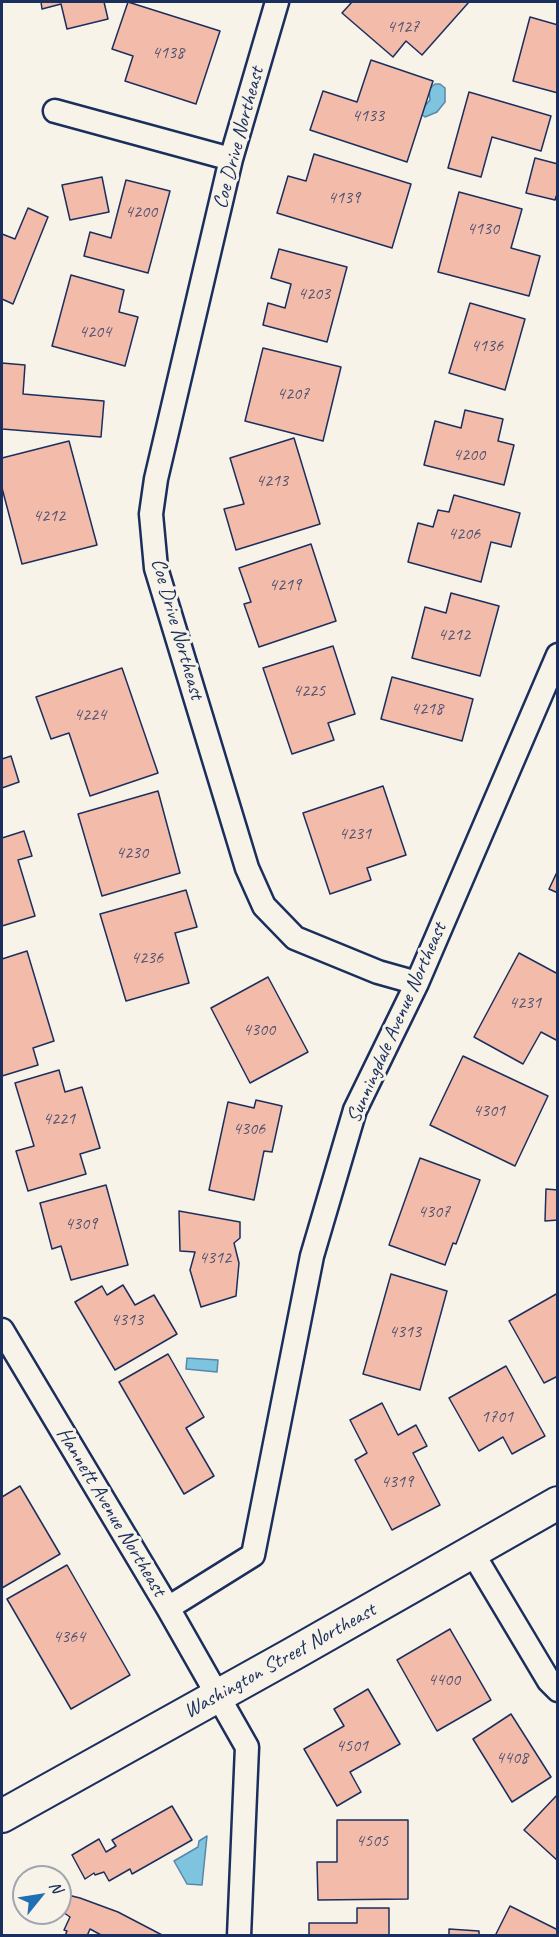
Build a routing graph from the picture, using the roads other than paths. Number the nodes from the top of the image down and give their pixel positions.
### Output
1 (276, 2) edge
2 (55, 111) dead end
3 (231, 159) junction
4 (558, 655) edge
5 (417, 983) junction
6 (2, 1330) edge
7 (558, 1503) edge
8 (472, 1552) junction
9 (168, 1608) junction
10 (558, 1690) edge
11 (219, 1695) junction
12 (2, 1816) edge
13 (238, 1935) edge

1 - 3 street, Coe Drive Northeast
2 - 3 street
3 - 5 street, Coe Drive Northeast
4 - 5 street, Sunningdale Avenue Northeast
5 - 9 street, Sunningdale Avenue Northeast
6 - 9 street, Hannett Avenue Northeast
7 - 8 street, Washington Street Northeast
8 - 10 street
8 - 11 street, Washington Street Northeast
9 - 11 street, Hannett Avenue Northeast
11 - 12 street, Washington Street Northeast
11 - 13 street

